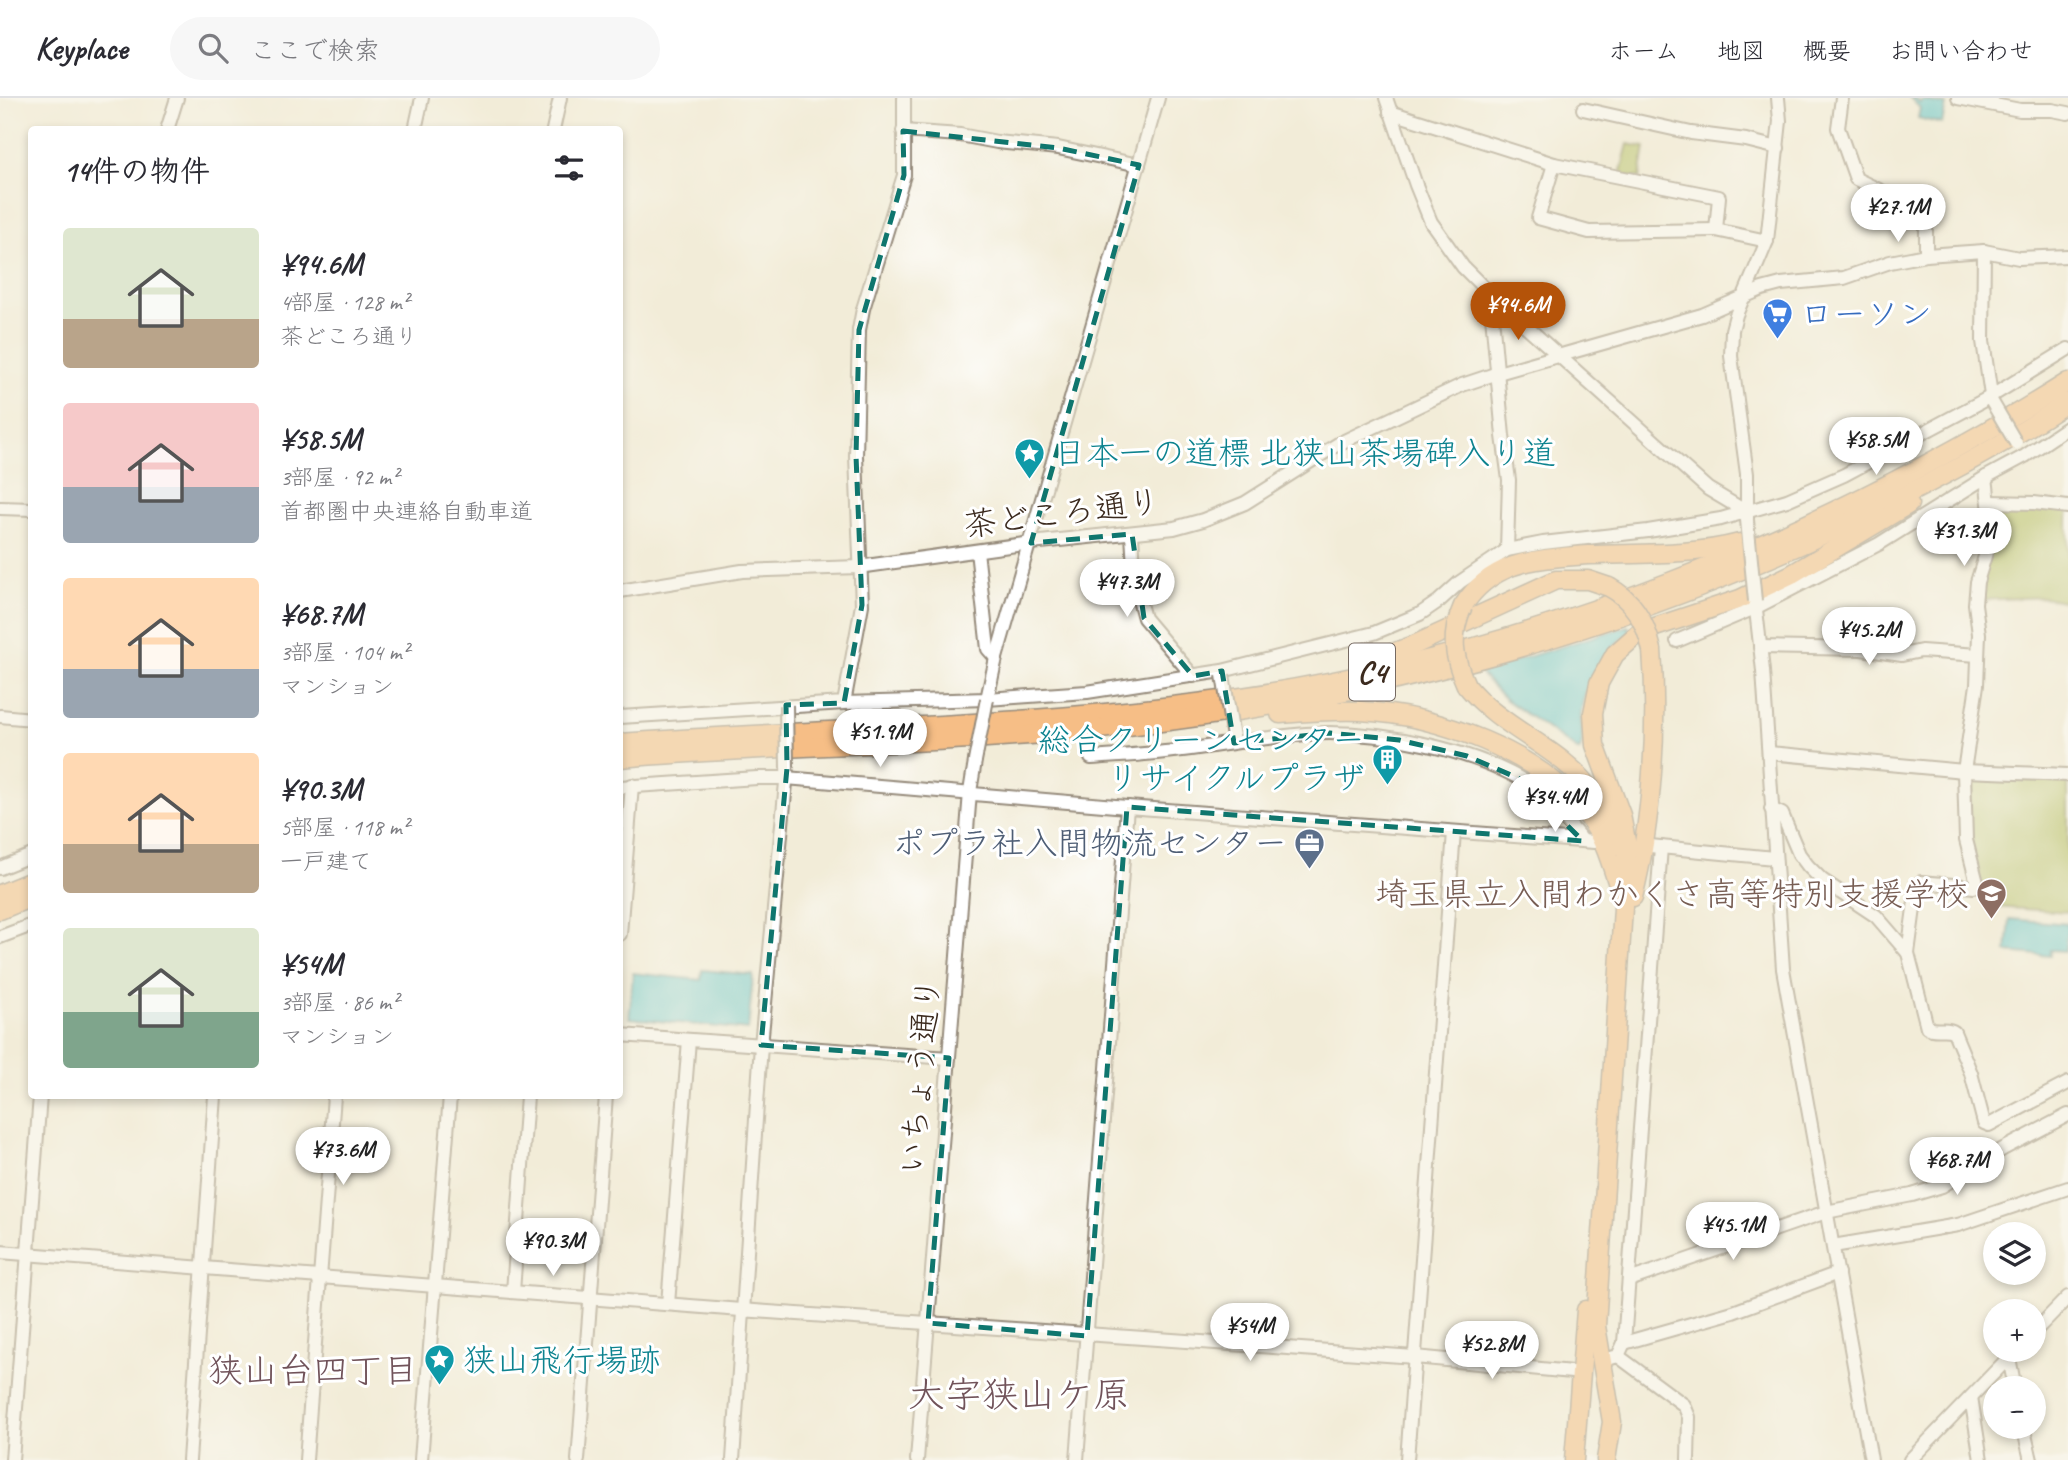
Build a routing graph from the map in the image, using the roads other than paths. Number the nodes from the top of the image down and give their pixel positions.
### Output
1 (177, 98) edge
2 (422, 98) edge
3 (561, 98) edge
4 (904, 98) edge
5 (1158, 98) edge
6 (1386, 98) edge
7 (1778, 98) edge
8 (1842, 98) edge
9 (1958, 98) edge
10 (1583, 109) dead end
11 (1390, 112) junction
12 (2068, 113) edge
13 (168, 126) edge
14 (416, 126) edge
15 (554, 126) edge
16 (903, 131) junction
17 (1778, 148) junction
18 (1555, 164) junction
19 (1139, 165) junction
20 (1716, 230) junction
21 (1767, 241) junction
22 (1984, 251) junction
23 (1926, 255) junction
24 (2068, 256) edge
25 (1490, 294) junction
26 (1742, 299) junction
27 (2068, 349) edge
28 (1559, 356) junction
29 (1498, 373) junction
30 (2068, 382) edge
31 (1991, 400) junction
32 (2068, 402) edge
33 (2050, 414) junction
34 (2068, 427) edge
35 (2025, 456) junction
36 (1986, 477) junction
37 (1990, 502) junction
38 (2068, 507) edge
39 (0, 508) edge
40 (28, 509) edge
41 (1746, 516) junction
42 (1801, 526) junction
43 (1132, 534) junction
44 (1031, 544) junction
45 (1507, 550) junction
46 (977, 551) junction
47 (859, 567) junction
48 (623, 591) edge
49 (1755, 605) junction
50 (1677, 641) dead end
51 (1760, 648) junction
52 (1978, 655) junction
53 (996, 658) junction
54 (1222, 673) junction
55 (1193, 676) junction
56 (987, 699) junction
57 (844, 703) junction
58 (786, 705) junction
59 (1151, 709) junction
60 (0, 716) edge
61 (623, 717) edge
62 (28, 719) edge
63 (1125, 726) junction
64 (1233, 740) junction
65 (623, 743) edge
66 (1769, 753) junction
67 (623, 758) edge
68 (1091, 758) dead end
69 (1964, 771) junction
70 (787, 773) junction
71 (2068, 775) edge
72 (626, 786) edge
73 (971, 792) junction
74 (1127, 807) junction
75 (1771, 809) junction
76 (1454, 832) junction
77 (28, 857) edge
78 (1774, 858) junction
79 (623, 860) edge
80 (0, 868) edge
81 (28, 883) edge
82 (1620, 891) junction
83 (0, 894) edge
84 (28, 899) edge
85 (0, 910) edge
86 (28, 926) edge
87 (0, 937) edge
88 (1622, 941) junction
89 (1908, 953) junction
90 (623, 1035) edge
91 (689, 1040) junction
92 (761, 1045) junction
93 (949, 1058) junction
94 (2068, 1083) edge
95 (40, 1099) edge
96 (215, 1099) edge
97 (334, 1099) edge
98 (450, 1099) edge
99 (527, 1099) edge
100 (606, 1099) edge
101 (2068, 1115) edge
102 (2068, 1188) edge
103 (1826, 1212) junction
104 (1833, 1245) junction
105 (0, 1252) edge
106 (28, 1254) junction
107 (204, 1268) junction
108 (1838, 1273) junction
109 (320, 1276) junction
110 (1629, 1280) junction
111 (436, 1286) junction
112 (513, 1292) junction
113 (2068, 1297) edge
114 (591, 1298) junction
115 (668, 1304) junction
116 (741, 1310) junction
117 (2046, 1320) edge
118 (928, 1323) junction
119 (1087, 1336) junction
120 (1618, 1352) junction
121 (1415, 1357) junction
122 (2005, 1362) edge
123 (1572, 1372) dead end
124 (1971, 1397) junction
125 (2026, 1439) edge
126 (12, 1460) edge
127 (189, 1460) edge
128 (306, 1460) edge
129 (421, 1460) edge
130 (578, 1460) edge
131 (733, 1460) edge
132 (917, 1460) edge
133 (1077, 1460) edge
134 (1407, 1460) edge
135 (1574, 1460) edge
136 (1606, 1460) edge
137 (1688, 1460) edge
138 (1871, 1460) edge
139 (1910, 1460) edge
140 (1981, 1460) edge
141 (2031, 1460) edge

1 - 13 street
2 - 14 street
3 - 15 street
4 - 16 street
5 - 19 street, いちょう通り
6 - 11 street
7 - 17 street
8 - 23 street
9 - 12 street
10 - 17 street
11 - 18 street
11 - 25 street
16 - 19 street
16 - 47 street
17 - 21 street
18 - 20 street
18 - 20 street
19 - 44 street, いちょう通り
20 - 21 street
21 - 26 street
22 - 23 street
22 - 24 street
22 - 31 street
23 - 26 street
25 - 28 street
25 - 29 street
26 - 28 street, 茶どころ通り
26 - 41 street
27 - 31 street
28 - 29 street, 茶どころ通り
28 - 41 street
29 - 43 street, 茶どころ通り
29 - 45 street
30 - 42 highway, C4
31 - 35 street, bridge
31 - 41 street
32 - 33 highway, C4
33 - 63 highway, C4
33 - 88 highway
34 - 35 street
35 - 36 street
36 - 37 street
36 - 49 street
37 - 38 street
37 - 52 street
39 - 40 street
41 - 45 street
41 - 49 street, bridge
42 - 59 highway, C4
42 - 82 highway, bridge
43 - 44 street, 茶どころ通り
43 - 55 street
44 - 46 street, 茶どころ通り
44 - 53 street, いちょう通り
45 - 54 street
46 - 47 street, 茶どころ通り
46 - 53 street
47 - 48 street, 茶どころ通り
47 - 57 street
49 - 50 street
49 - 51 street
51 - 52 street
51 - 66 street
52 - 69 street
53 - 56 street, いちょう通り
54 - 55 street
54 - 64 street, bridge
55 - 56 street
56 - 57 street
56 - 73 street, いちょう通り, bridge
57 - 58 street
58 - 61 street
58 - 70 street, bridge
59 - 65 highway, C4
59 - 88 highway, bridge
60 - 62 street
63 - 67 highway, C4
63 - 82 highway
64 - 68 street
64 - 76 street
66 - 69 street
66 - 75 street
69 - 71 street
69 - 89 street
70 - 72 street
70 - 73 street
70 - 92 street
72 - 79 street
73 - 74 street
73 - 93 street, いちょう通り
74 - 76 street
74 - 119 street
75 - 78 street
75 - 89 street
76 - 121 street
77 - 80 street
78 - 103 street
78 - 110 street
81 - 83 highway
82 - 135 highway
84 - 85 highway
86 - 87 street
88 - 136 highway
89 - 94 street
90 - 91 street
91 - 92 street
91 - 115 street
92 - 93 street
92 - 116 street
93 - 118 street, いちょう通り
95 - 106 street
96 - 107 street
97 - 109 street
98 - 111 street
99 - 112 street
100 - 114 street
101 - 103 street
102 - 104 street
103 - 104 street
103 - 110 street
104 - 108 street
105 - 106 street
106 - 107 street
106 - 126 street
107 - 109 street
107 - 127 street
108 - 120 street
108 - 138 street
109 - 111 street
109 - 128 street
110 - 120 street
111 - 112 street
111 - 129 street
112 - 114 street
113 - 117 street
114 - 115 street
114 - 130 street
115 - 116 street
116 - 118 street
116 - 131 street
118 - 119 street
118 - 132 street, いちょう通り
119 - 121 street
119 - 133 street
120 - 137 street
121 - 123 street
121 - 134 street
122 - 124 street
124 - 139 street
124 - 140 street
125 - 141 street

